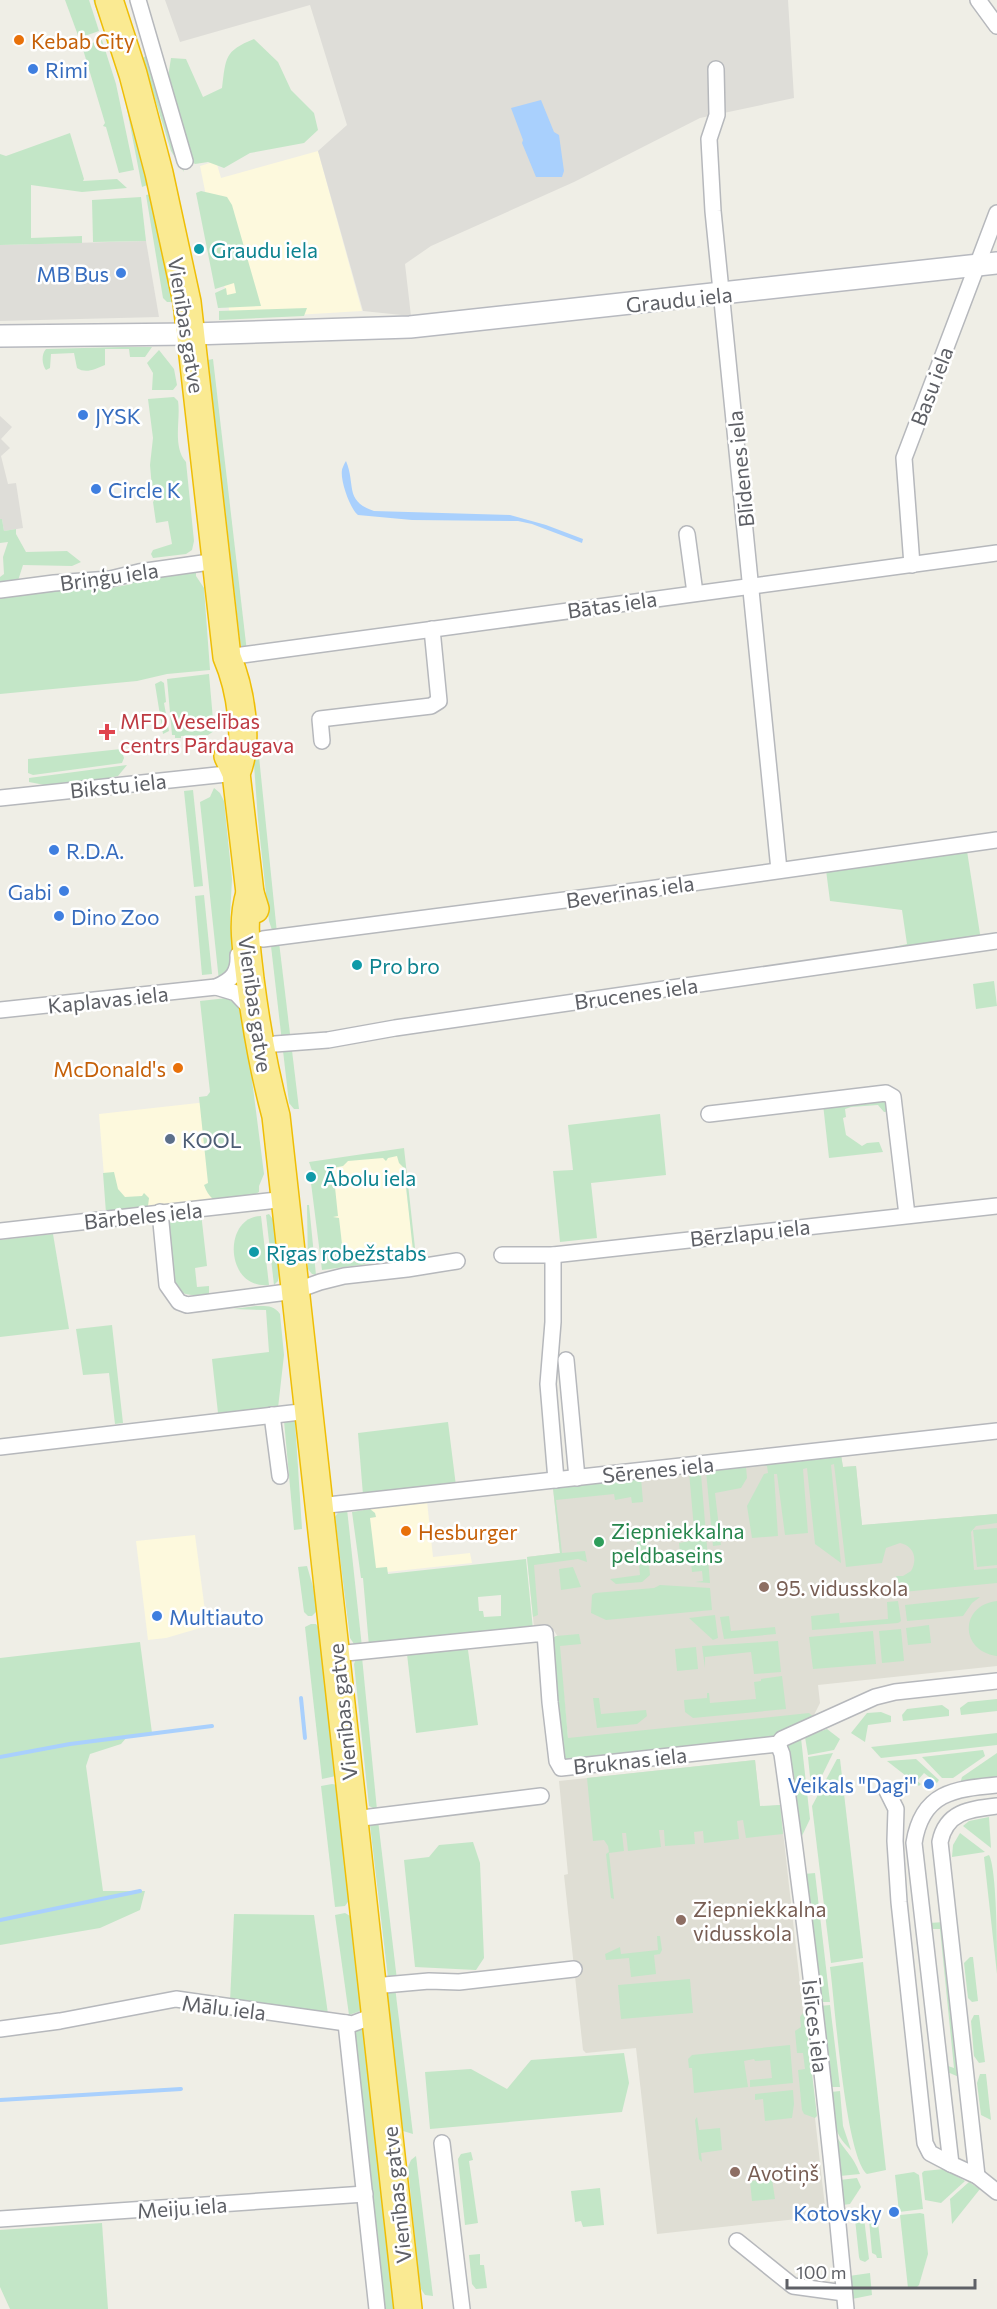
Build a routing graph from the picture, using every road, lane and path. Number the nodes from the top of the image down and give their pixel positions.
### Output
1 (109, 0) edge
2 (138, 0) edge
3 (978, 0) edge
4 (997, 26) edge
5 (152, 44) junction
6 (126, 53) junction
7 (716, 69) dead end
8 (185, 161) dead end
9 (997, 213) edge
10 (987, 264) edge
11 (723, 294) junction
12 (192, 334) junction
13 (0, 336) edge
14 (687, 534) dead end
15 (997, 553) edge
16 (217, 561) junction
17 (912, 565) junction
18 (752, 585) junction
19 (0, 590) edge
20 (695, 593) junction
21 (432, 629) junction
22 (227, 657) junction
23 (322, 741) dead end
24 (236, 773) junction
25 (0, 798) edge
26 (997, 840) edge
27 (779, 870) junction
28 (254, 934) junction
29 (997, 941) edge
30 (216, 987) junction
31 (0, 1010) edge
32 (254, 1012) junction
33 (275, 1044) junction
34 (709, 1114) dead end
35 (276, 1116) junction
36 (286, 1199) junction
37 (997, 1206) edge
38 (160, 1212) junction
39 (907, 1215) junction
40 (0, 1231) edge
41 (502, 1255) dead end
42 (553, 1255) junction
43 (457, 1261) dead end
44 (296, 1291) junction
45 (566, 1360) dead end
46 (309, 1411) junction
47 (272, 1415) junction
48 (997, 1431) edge
49 (0, 1447) edge
50 (280, 1476) dead end
51 (577, 1478) junction
52 (556, 1480) junction
53 (319, 1506) junction
54 (336, 1654) junction
55 (997, 1682) edge
56 (778, 1744) junction
57 (997, 1785) edge
58 (887, 1791) dead end
59 (541, 1796) dead end
60 (997, 1806) edge
61 (354, 1819) junction
62 (899, 1902) junction
63 (921, 1904) junction
64 (574, 1969) dead end
65 (373, 1986) junction
66 (376, 2015) junction
67 (346, 2023) junction
68 (0, 2029) edge
69 (914, 2035) junction
70 (937, 2045) junction
71 (442, 2143) dead end
72 (951, 2164) junction
73 (977, 2176) junction
74 (997, 2192) edge
75 (365, 2194) junction
76 (0, 2220) edge
77 (736, 2241) dead end
78 (845, 2301) edge
79 (377, 2309) edge
80 (408, 2309) edge
81 (462, 2309) edge

1 - 6 highway, Vienības gatve
2 - 5 street
3 - 4 street
5 - 6 street
5 - 8 street
6 - 12 highway, Vienības gatve
7 - 11 street, Blīdenes iela
9 - 10 street, Basu iela
10 - 11 main road, Graudu iela
10 - 17 street, Basu iela
11 - 12 main road, Graudu iela
11 - 18 street, Blīdenes iela
12 - 13 main road, Graudu iela
12 - 16 highway, Vienības gatve
14 - 20 street
15 - 17 street, Bātas iela
16 - 19 street, Briņģu iela
16 - 22 highway, Vienības gatve
17 - 18 street, Bātas iela
18 - 20 street, Bātas iela
18 - 27 street, Blīdenes iela
20 - 21 street, Bātas iela
21 - 22 street, Bātas iela
21 - 23 street
22 - 24 highway, Vienības gatve
24 - 25 street, Bikstu iela
24 - 28 highway, Vienības gatve
26 - 27 street, Beverīnas iela
27 - 28 street, Beverīnas iela
28 - 30 street
28 - 32 highway, Vienības gatve
28 - 33 highway, Vienības gatve
29 - 33 street, Brucenes iela
30 - 31 street, Kaplavas iela
30 - 32 street
32 - 35 highway, Vienības gatve
33 - 35 highway, Vienības gatve
34 - 39 street
35 - 36 highway, Vienības gatve
36 - 38 street, Bārbeles iela
36 - 44 highway, Vienības gatve
37 - 39 street, Bērzlapu iela
38 - 40 street, Bārbeles iela
38 - 44 street
39 - 42 street, Bērzlapu iela
41 - 42 street, Bērzlapu iela
42 - 52 street
43 - 44 street
44 - 46 highway, Vienības gatve
45 - 51 street
46 - 47 street
46 - 53 highway, Vienības gatve
47 - 49 street
47 - 50 street
48 - 51 street, Sērenes iela
51 - 52 street, Sērenes iela
52 - 53 street, Sērenes iela
53 - 54 highway, Vienības gatve
54 - 56 street, Bruknas iela
54 - 61 highway, Vienības gatve
55 - 56 street, Bruknas iela
56 - 78 street, Īslīces iela
57 - 63 street
58 - 62 street
59 - 61 street
60 - 73 street
61 - 65 highway, Vienības gatve
62 - 63 street
62 - 69 street
63 - 70 street
64 - 65 street
65 - 66 highway, Vienības gatve
66 - 67 street, Mālu iela
66 - 80 highway, Vienības gatve
67 - 68 street, Mālu iela
67 - 75 street
69 - 70 street
69 - 72 street
70 - 72 street
71 - 81 street
72 - 73 street
73 - 74 street
75 - 76 street, Meiju iela
75 - 79 street
77 - 78 street

